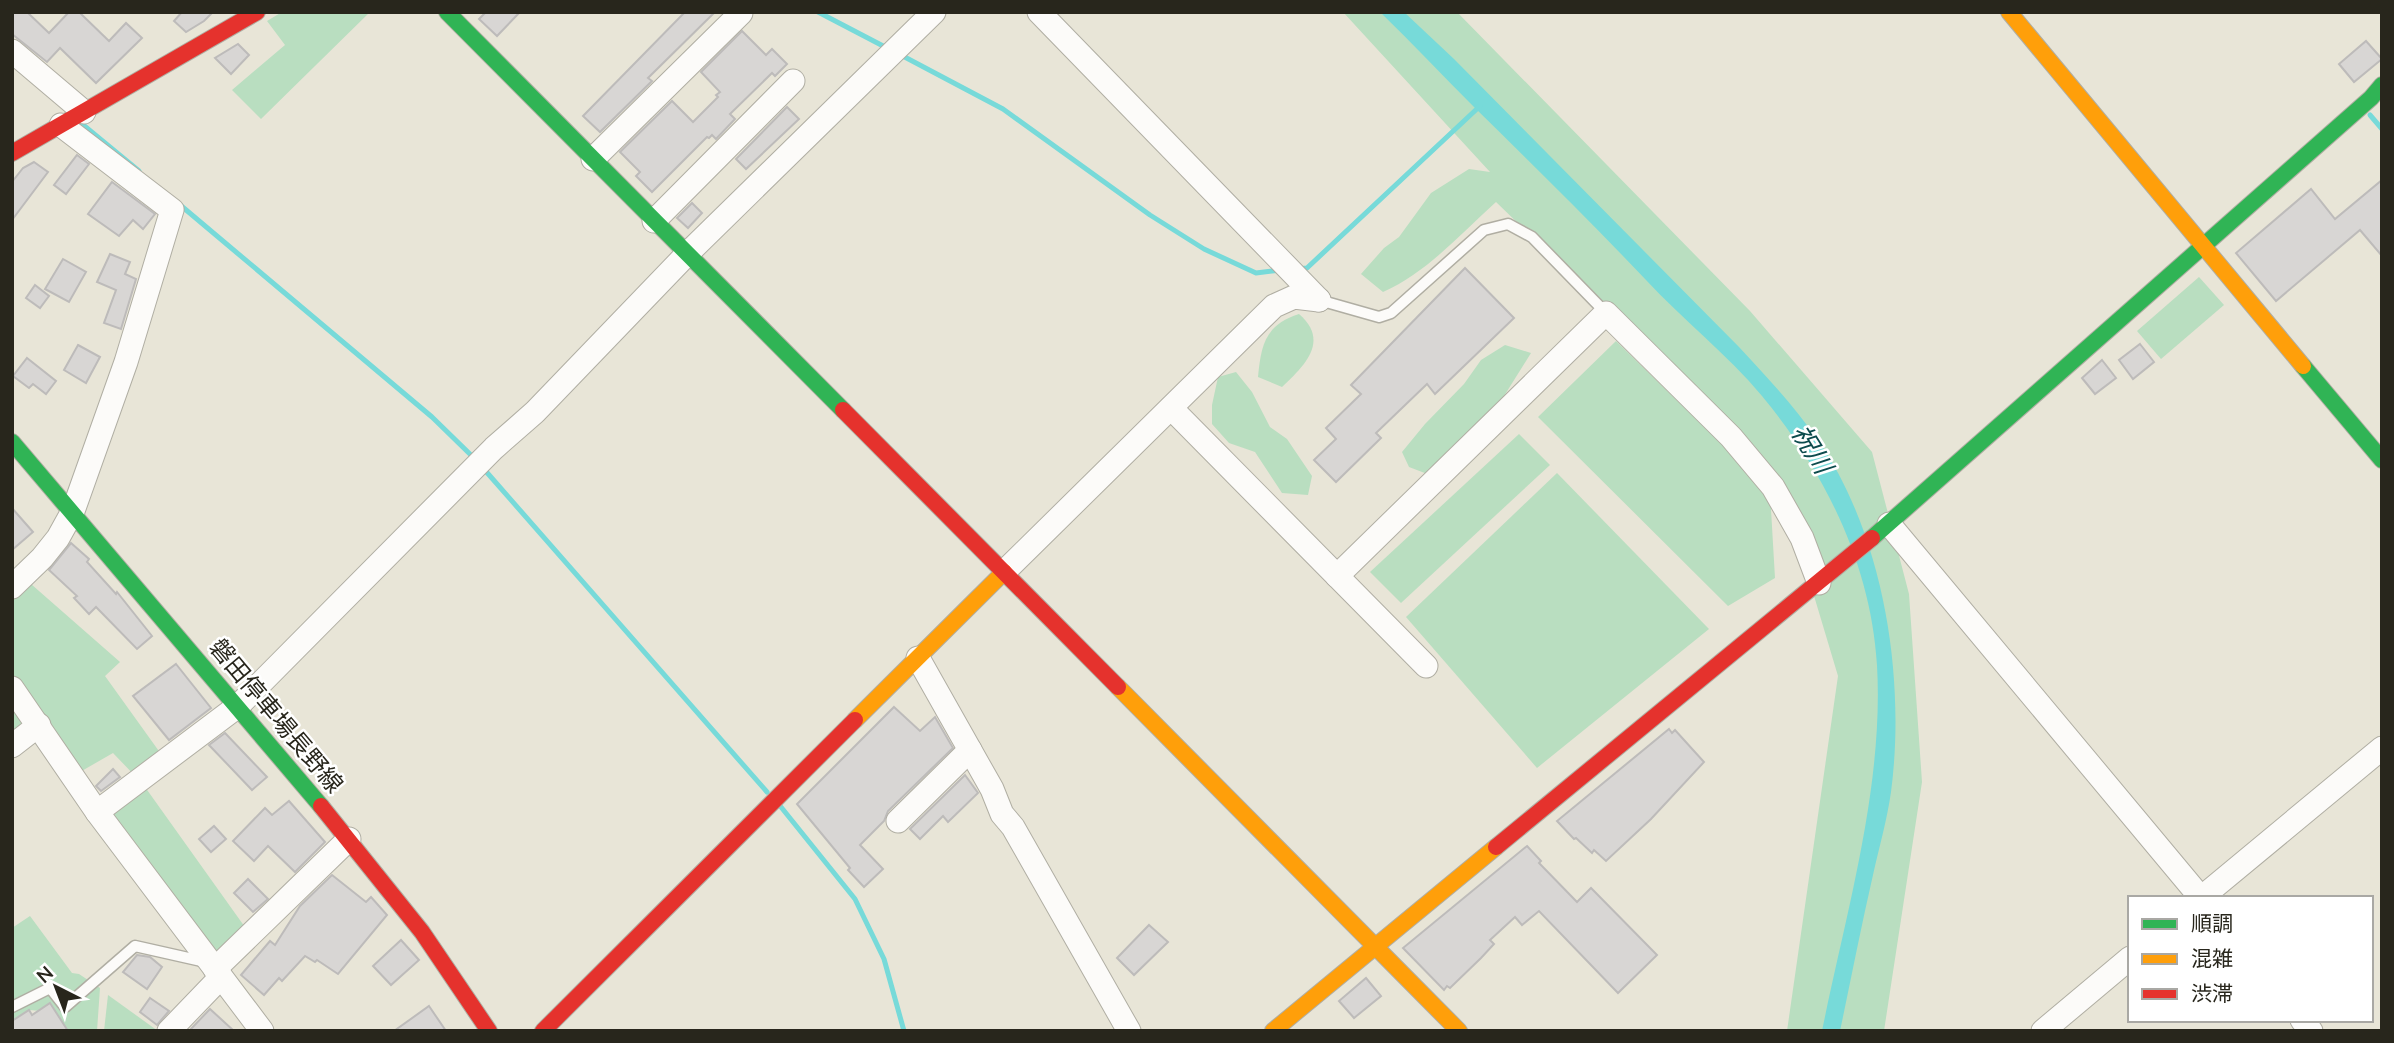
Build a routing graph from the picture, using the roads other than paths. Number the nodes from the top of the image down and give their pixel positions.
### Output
1 (257, 12) edge
2 (447, 12) edge
3 (934, 12) edge
4 (1039, 12) edge
5 (2009, 12) edge
6 (741, 13) edge
7 (12, 51) edge
8 (793, 80) dead end
9 (2378, 97) edge
10 (84, 112) junction
11 (61, 125) junction
12 (12, 153) edge
13 (593, 159) junction
14 (654, 220) junction
15 (2203, 245) junction
16 (687, 254) junction
17 (1319, 300) junction
18 (1606, 313) junction
19 (1171, 408) junction
20 (12, 442) edge
21 (2382, 460) edge
22 (72, 511) junction
23 (1889, 524) junction
24 (1004, 572) junction
25 (1337, 576) junction
26 (1827, 576) junction
27 (12, 587) edge
28 (918, 659) junction
29 (1426, 666) dead end
30 (12, 688) edge
31 (238, 706) junction
32 (39, 725) junction
33 (12, 746) edge
34 (2382, 748) edge
35 (970, 750) junction
36 (97, 812) junction
37 (898, 821) dead end
38 (349, 839) junction
39 (2199, 896) edge
40 (2203, 896) edge
41 (1375, 947) junction
42 (2128, 960) edge
43 (215, 970) junction
44 (12, 1007) edge
45 (169, 1031) edge
46 (262, 1031) edge
47 (489, 1031) edge
48 (543, 1031) edge
49 (1129, 1031) edge
50 (1273, 1031) edge
51 (1459, 1031) edge
52 (2043, 1031) edge

1 - 10 street
2 - 13 street
3 - 16 street
4 - 17 street
5 - 15 street
6 - 13 street
7 - 10 street
8 - 14 street
9 - 15 street
10 - 11 street
11 - 12 street
11 - 22 street
13 - 14 street
14 - 16 street
15 - 21 street
15 - 23 street
16 - 24 street
16 - 31 street
17 - 18 lane
17 - 19 street
18 - 25 street
18 - 26 street
19 - 24 street
19 - 25 street
20 - 22 street, 磐田停車場長野線
22 - 27 street
22 - 31 street, 磐田停車場長野線
23 - 26 street
23 - 39 street
24 - 28 street
24 - 41 street
25 - 29 street
26 - 41 street
28 - 35 street
28 - 48 street
30 - 32 street
31 - 36 street
31 - 38 street, 磐田停車場長野線
32 - 33 street
32 - 36 street
34 - 40 street
35 - 37 street
35 - 49 street
36 - 43 street
38 - 43 street
38 - 47 street, 磐田停車場長野線
41 - 50 street
41 - 51 street
42 - 52 street
43 - 44 lane
43 - 45 street
43 - 46 street

